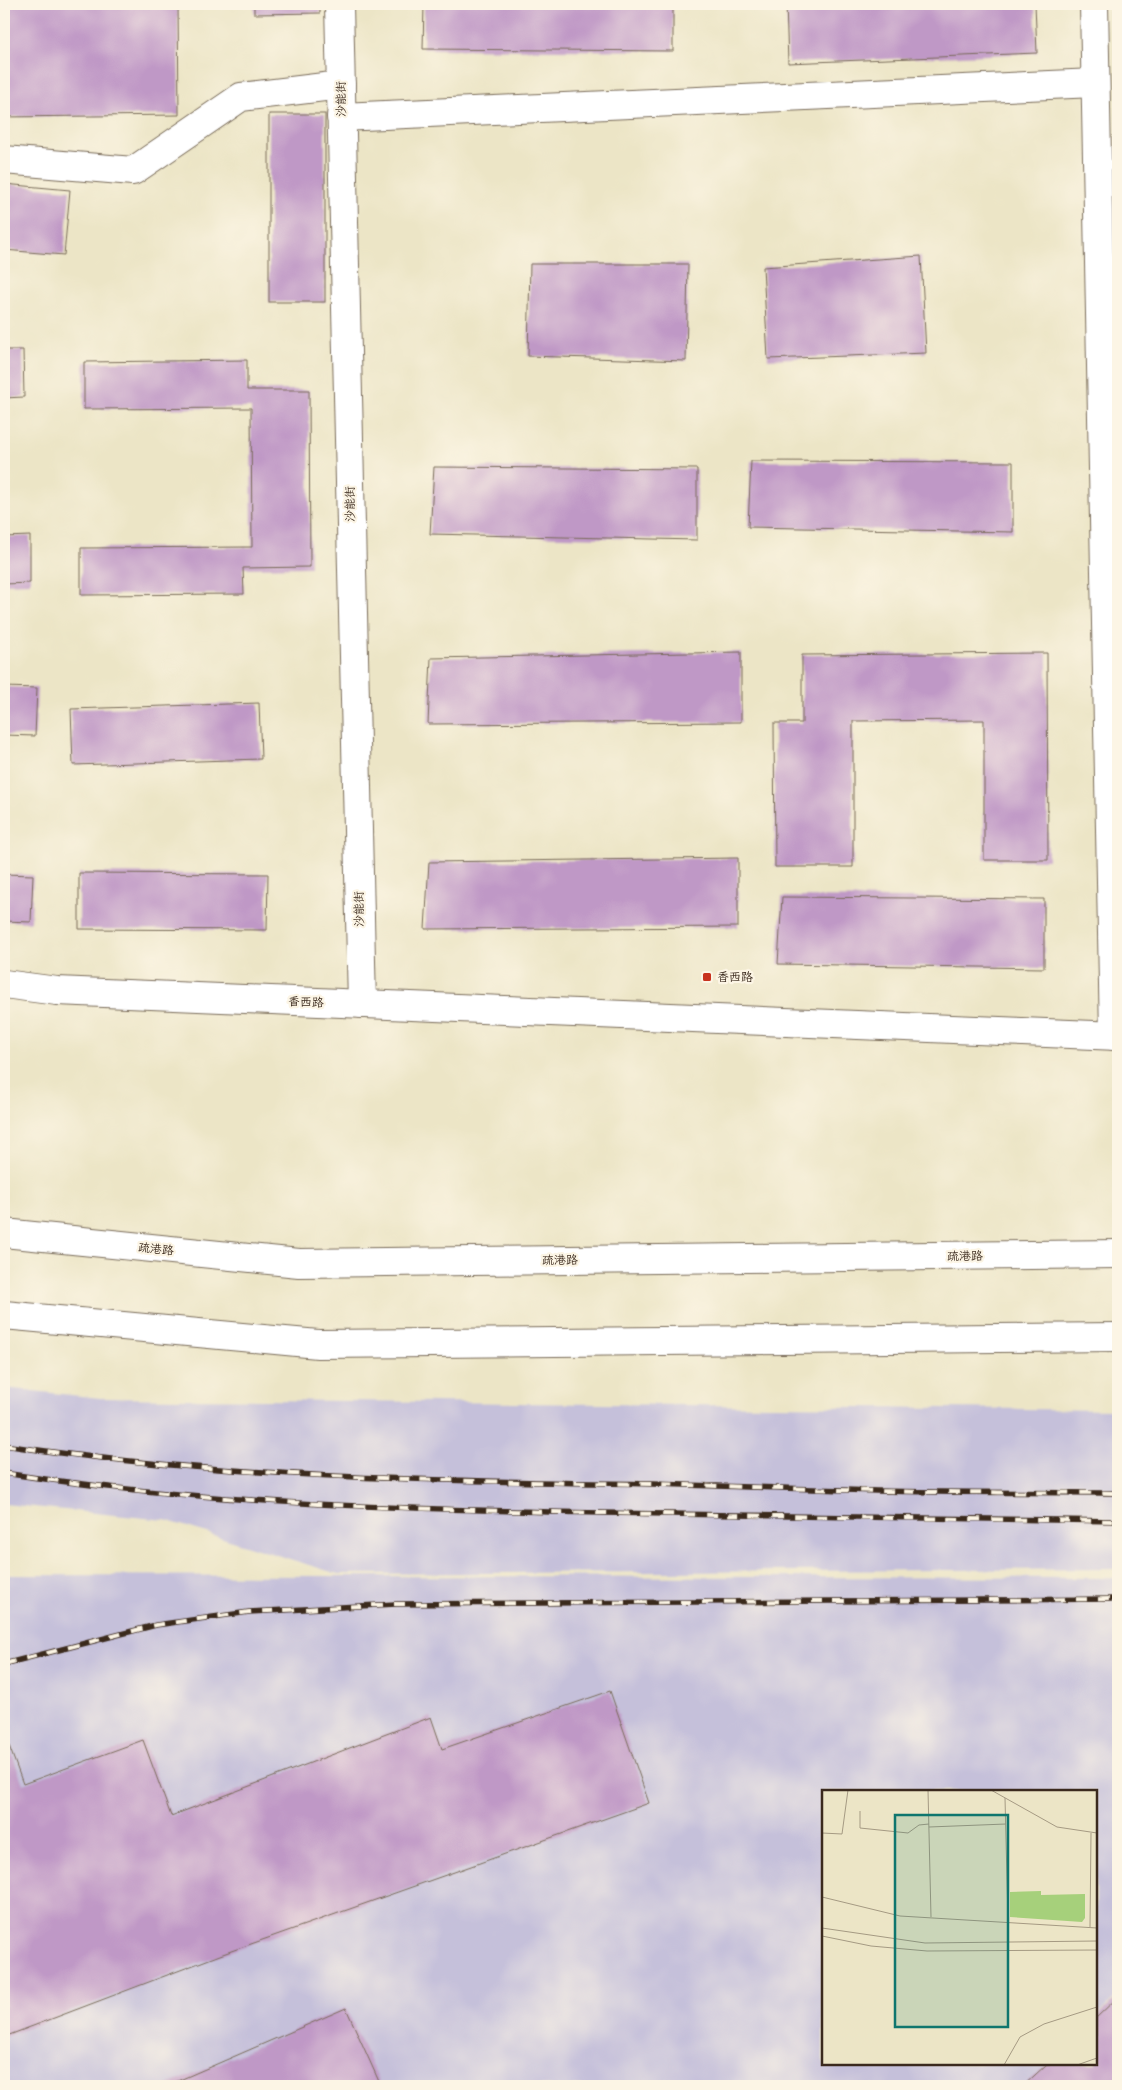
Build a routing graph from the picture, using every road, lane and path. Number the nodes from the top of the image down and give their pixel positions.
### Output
1 (339, 4) edge
2 (1094, 4) edge
3 (1095, 84) junction
4 (340, 85) junction
5 (341, 117) junction
6 (4, 160) edge
7 (4, 984) edge
8 (362, 1004) junction
9 (1116, 1036) edge
10 (4, 1233) edge
11 (1118, 1254) edge
12 (4, 1315) edge
13 (1118, 1337) edge

1 - 4 main road, 沙能街
2 - 3 main road
3 - 5 main road
3 - 9 main road
4 - 5 main road, 沙能街
4 - 6 main road
5 - 8 main road, 沙能街
7 - 8 main road, 香西路
8 - 9 main road, 香西路
10 - 11 main road, 疏港路
12 - 13 main road

